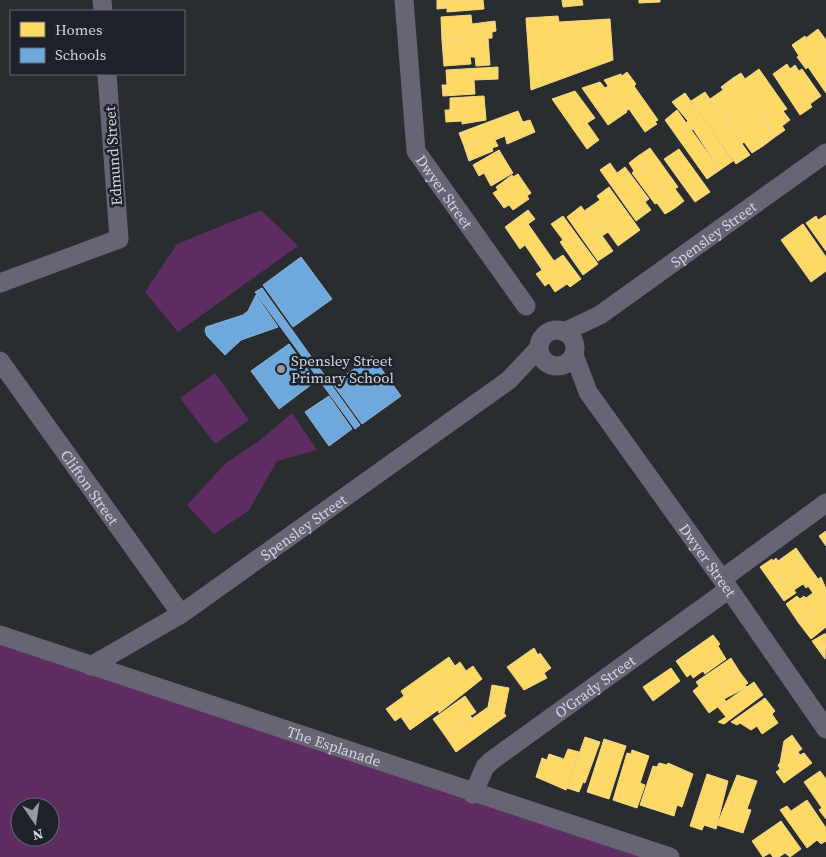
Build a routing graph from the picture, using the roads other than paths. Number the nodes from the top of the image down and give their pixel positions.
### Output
1 (404, 0) edge
2 (107, 75) edge
3 (826, 153) edge
4 (0, 283) edge
5 (526, 306) dead end
6 (571, 344) junction
7 (547, 360) junction
8 (0, 361) edge
9 (588, 392) junction
10 (826, 504) edge
11 (725, 584) junction
12 (181, 614) junction
13 (0, 635) edge
14 (91, 666) junction
15 (826, 730) edge
16 (473, 794) junction
17 (670, 857) edge

1 - 5 street, Dwyer Street
2 - 4 street, Edmund Street
3 - 6 street, Spensley Street
6 - 7 street
6 - 7 street
6 - 9 street, Dwyer Street
7 - 9 street, Dwyer Street
7 - 12 street, Spensley Street
8 - 12 street, Clifton Street
9 - 11 street, Dwyer Street
10 - 11 street, O'Grady Street
11 - 15 street, Dwyer Street
11 - 16 street, O'Grady Street
12 - 14 street, Spensley Street
13 - 14 street, The Esplanade
14 - 16 street, The Esplanade
16 - 17 street, The Esplanade

